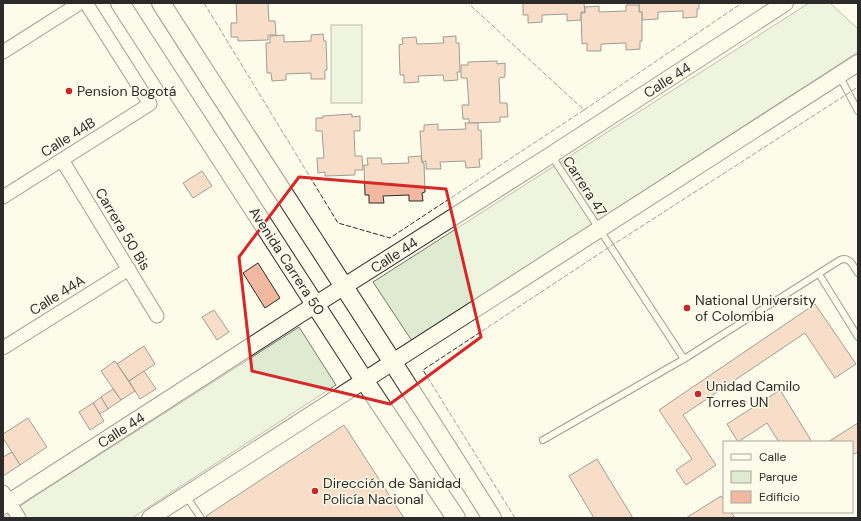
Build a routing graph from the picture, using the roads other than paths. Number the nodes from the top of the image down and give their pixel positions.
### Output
1 (80, 3) edge
2 (86, 3) edge
3 (120, 3) edge
4 (161, 3) edge
5 (785, 3) edge
6 (3, 52) edge
7 (858, 63) edge
8 (839, 75) junction
9 (858, 111) edge
10 (551, 155) junction
11 (62, 160) junction
12 (3, 197) edge
13 (599, 229) junction
14 (129, 269) junction
15 (858, 273) edge
16 (819, 274) junction
17 (343, 288) junction
18 (316, 305) junction
19 (157, 316) dead end
20 (858, 337) edge
21 (3, 348) edge
22 (684, 359) junction
23 (392, 361) junction
24 (364, 380) junction
25 (543, 440) dead end
26 (186, 495) junction
27 (5, 500) edge
28 (19, 518) edge
29 (150, 518) edge
30 (201, 518) edge
31 (456, 518) edge
32 (492, 518) edge

1 - 6 street
2 - 11 street, Calle 44B
3 - 18 main road, Avenida Carrera 50
4 - 17 main road
5 - 10 street, Calle 44
7 - 8 street
8 - 9 lane
8 - 13 street
10 - 13 lane, Carrera 47
10 - 17 street, Calle 44
11 - 12 street, Calle 44B
11 - 14 street, Carrera 50 Bis
13 - 22 lane, Carrera 47
13 - 23 street
14 - 19 street, Carrera 50 Bis
14 - 21 street, Calle 44A
15 - 16 lane
16 - 20 lane
16 - 22 lane
17 - 18 street, Calle 44
17 - 23 main road
18 - 24 main road, Avenida Carrera 50
18 - 27 street, Calle 44
22 - 25 lane
23 - 24 street
23 - 32 main road
24 - 26 street
24 - 31 main road, Avenida Carrera 50
26 - 29 street
26 - 30 lane
27 - 28 street

